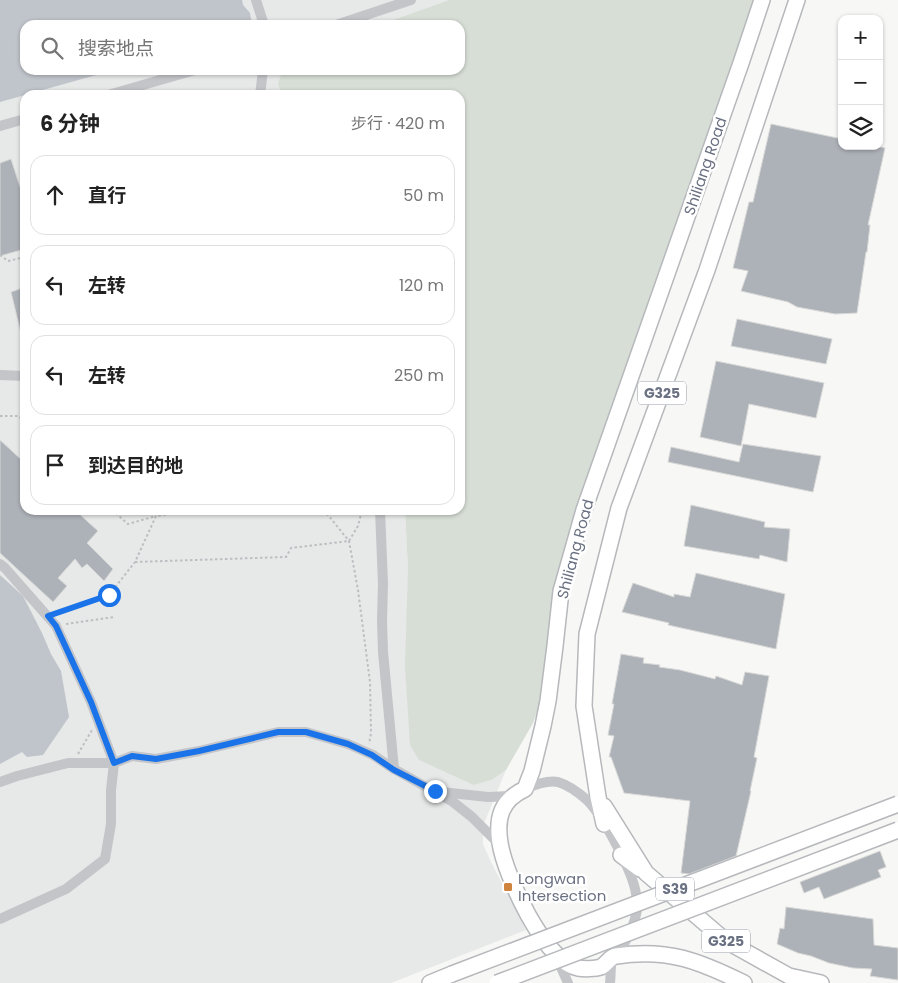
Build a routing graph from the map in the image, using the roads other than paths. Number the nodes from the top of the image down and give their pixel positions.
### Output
1 (256, 0) edge
2 (411, 0) edge
3 (762, 0) edge
4 (797, 0) edge
5 (262, 20) edge
6 (351, 20) edge
7 (178, 75) edge
8 (262, 75) edge
9 (125, 90) edge
10 (261, 90) edge
11 (20, 120) edge
12 (0, 126) edge
13 (0, 375) edge
14 (20, 376) edge
15 (380, 515) edge
16 (0, 564) edge
17 (114, 763) junction
18 (394, 770) junction
19 (0, 782) edge
20 (435, 791) junction
21 (519, 793) junction
22 (598, 797) junction
23 (898, 804) edge
24 (604, 824) junction
25 (898, 830) edge
26 (500, 845) junction
27 (621, 855) junction
28 (646, 873) junction
29 (0, 919) edge
30 (553, 951) junction
31 (612, 957) junction
32 (430, 983) edge
33 (497, 983) edge
34 (568, 983) edge
35 (610, 983) edge
36 (744, 983) edge
37 (821, 983) edge

1 - 5 street
2 - 6 street
3 - 21 highway, Shiliang Road / G325
4 - 22 highway, G325
7 - 9 street
8 - 10 street
11 - 12 street
13 - 14 street
15 - 18 street
16 - 17 street
17 - 18 street
17 - 19 street
17 - 29 street
18 - 20 street
20 - 21 street
20 - 26 street
21 - 24 street
21 - 26 highway, Shiliang Road / G325
22 - 24 highway
22 - 28 highway, G325
23 - 32 highway, S39, bridge
24 - 27 street
25 - 33 highway, S39, bridge
26 - 30 highway, Shiliang Road / G325
27 - 28 highway
27 - 31 street
28 - 37 highway, G325
30 - 31 highway, Shiliang Road / G325
30 - 34 street
31 - 35 street
31 - 36 highway, Shiliang Road / G325

